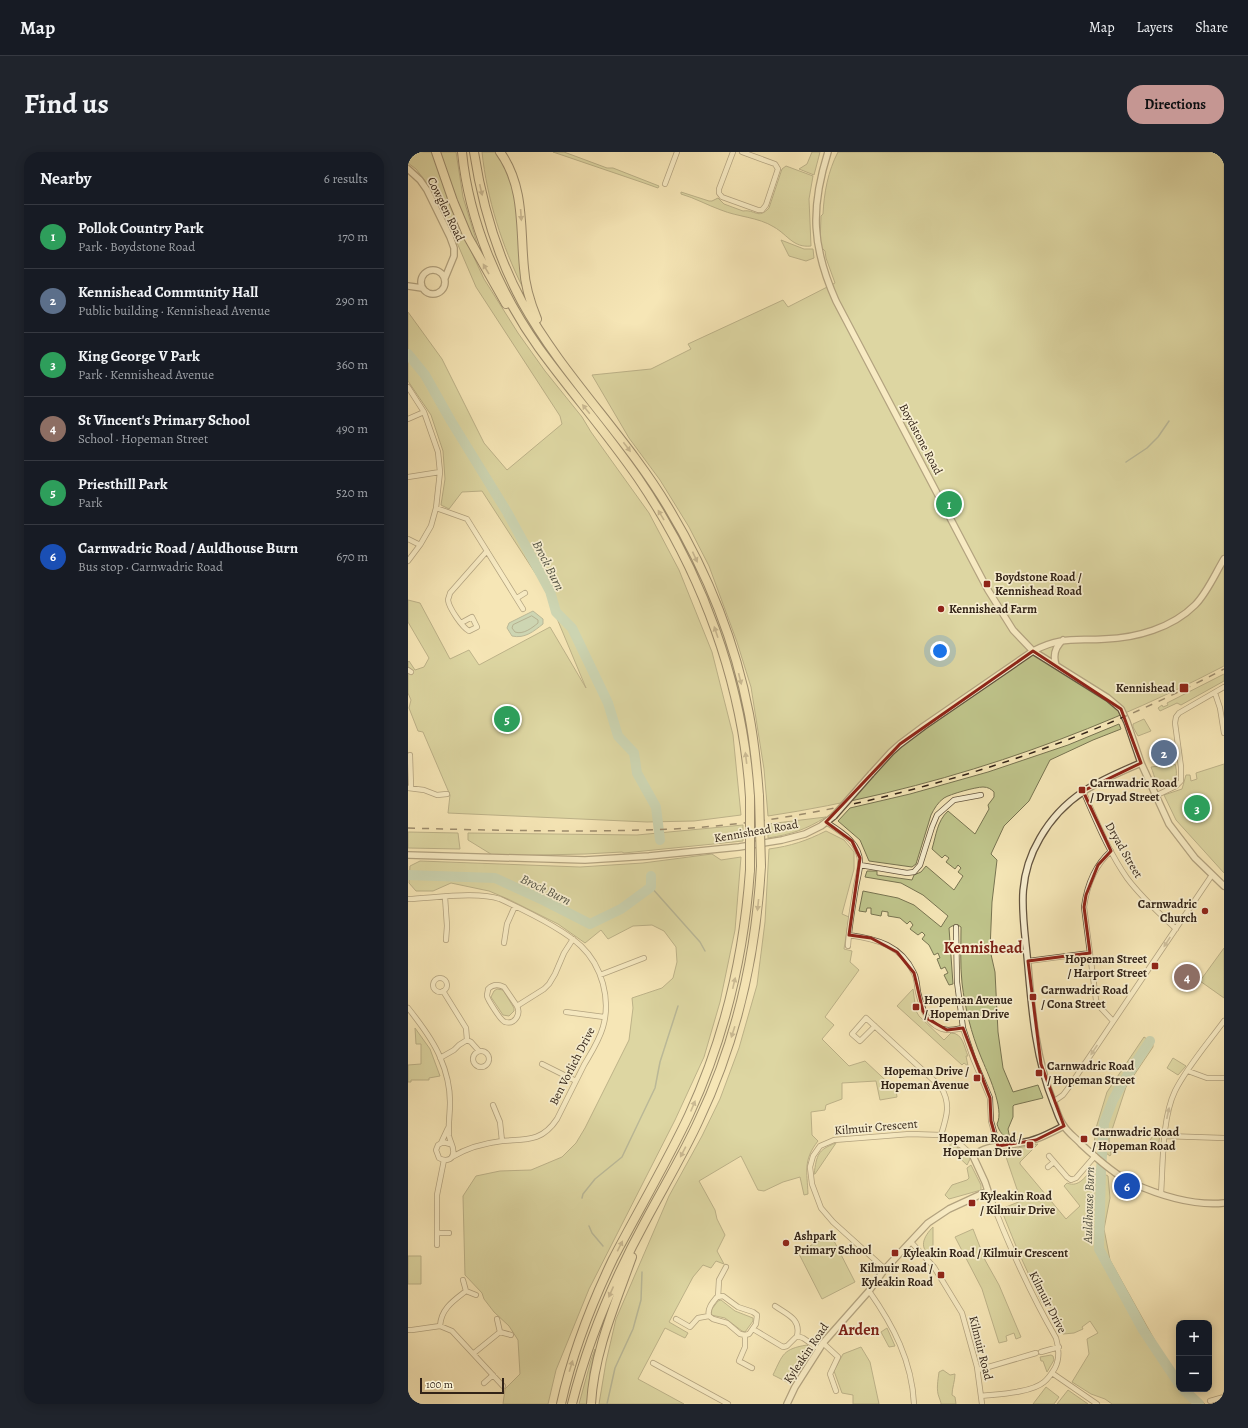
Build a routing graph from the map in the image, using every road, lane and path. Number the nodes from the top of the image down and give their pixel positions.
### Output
1 (436, 152) edge
2 (462, 152) edge
3 (474, 152) edge
4 (500, 152) edge
5 (677, 152) edge
6 (733, 152) edge
7 (742, 152) edge
8 (828, 152) edge
9 (408, 169) edge
10 (665, 184) dead end
11 (451, 263) junction
12 (439, 271) junction
13 (445, 278) junction
14 (421, 280) junction
15 (409, 286) edge
16 (422, 288) junction
17 (544, 338) junction
18 (539, 347) junction
19 (408, 387) edge
20 (424, 412) junction
21 (408, 419) edge
22 (440, 472) junction
23 (408, 477) edge
24 (436, 508) junction
25 (408, 540) edge
26 (420, 545) junction
27 (487, 551) junction
28 (1224, 559) edge
29 (408, 561) edge
30 (525, 593) dead end
31 (517, 598) junction
32 (523, 609) dead end
33 (461, 623) dead end
34 (1063, 640) junction
35 (1033, 651) junction
36 (1056, 666) junction
37 (1224, 687) edge
38 (1215, 693) junction
39 (1224, 733) edge
40 (410, 755) dead end
41 (1141, 763) junction
42 (409, 788) edge
43 (1083, 791) junction
44 (447, 794) dead end
45 (981, 795) dead end
46 (1155, 796) junction
47 (826, 822) junction
48 (1111, 851) junction
49 (408, 855) edge
50 (860, 865) junction
51 (1212, 875) junction
52 (1224, 886) edge
53 (445, 897) junction
54 (408, 899) edge
55 (515, 906) junction
56 (956, 927) dead end
57 (1176, 928) junction
58 (849, 935) junction
59 (573, 939) junction
60 (446, 940) dead end
61 (504, 944) dead end
62 (848, 946) dead end
63 (1090, 953) junction
64 (644, 958) dead end
65 (1028, 960) junction
66 (600, 975) junction
67 (443, 991) dead end
68 (517, 1006) junction
69 (408, 1008) edge
70 (566, 1012) dead end
71 (604, 1017) junction
72 (1113, 1021) junction
73 (1224, 1021) edge
74 (875, 1026) junction
75 (963, 1028) junction
76 (467, 1040) junction
77 (479, 1051) dead end
78 (440, 1058) junction
79 (542, 1064) dead end
80 (1188, 1071) junction
81 (1224, 1078) edge
82 (576, 1081) junction
83 (1053, 1102) junction
84 (493, 1105) dead end
85 (448, 1126) junction
86 (1064, 1126) junction
87 (941, 1135) junction
88 (1165, 1136) junction
89 (1224, 1138) edge
90 (502, 1141) junction
91 (441, 1143) junction
92 (451, 1145) junction
93 (998, 1146) junction
94 (464, 1149) junction
95 (973, 1156) junction
96 (1049, 1156) dead end
97 (1095, 1156) junction
98 (452, 1157) junction
99 (444, 1160) junction
100 (1054, 1162) junction
101 (1048, 1167) dead end
102 (988, 1192) junction
103 (1161, 1194) junction
104 (1224, 1203) edge
105 (644, 1222) junction
106 (437, 1233) junction
107 (449, 1233) dead end
108 (911, 1242) junction
109 (437, 1246) dead end
110 (726, 1267) dead end
111 (886, 1269) junction
112 (462, 1280) dead end
113 (466, 1291) junction
114 (869, 1291) junction
115 (476, 1295) dead end
116 (718, 1296) junction
117 (775, 1306) dead end
118 (709, 1316) junction
119 (497, 1319) dead end
120 (676, 1319) dead end
121 (440, 1326) junction
122 (753, 1329) junction
123 (408, 1330) edge
124 (500, 1332) junction
125 (511, 1335) dead end
126 (745, 1335) junction
127 (797, 1336) junction
128 (823, 1343) junction
129 (1059, 1347) junction
130 (819, 1349) junction
131 (474, 1353) junction
132 (653, 1363) dead end
133 (752, 1368) dead end
134 (978, 1370) junction
135 (1052, 1373) junction
136 (493, 1375) junction
137 (484, 1383) dead end
138 (503, 1386) dead end
139 (836, 1391) dead end
140 (981, 1396) junction
141 (1224, 1397) edge
142 (1210, 1401) dead end
143 (561, 1404) edge
144 (572, 1404) edge
145 (591, 1404) edge
146 (728, 1404) edge
147 (787, 1404) edge
148 (914, 1404) edge
149 (982, 1404) edge
150 (1097, 1404) edge

18 -> 1 highway
2 - 18 highway
3 -> 17 highway
4 -> 17 highway
5 - 10 street
6 - 7 street
8 - 35 street, Boydstone Road
9 - 11 street, Cowglen Road
11 - 12 street
11 - 13 street, Cowglen Road
12 - 13 street
12 - 14 street
13 - 16 street
14 - 15 street
14 - 16 street
15 - 16 street
17 -> 105 highway, bridge
143 -> 18 highway, bridge
19 - 20 street
20 - 21 street
20 - 22 street
22 - 23 street
22 - 24 street
24 - 26 street
24 - 27 street
25 - 26 street
26 - 29 street
27 - 31 street
27 - 33 street
28 - 34 street, Kennishead Road
30 - 31 street
31 - 32 street
34 - 35 street, Kennishead Road
34 - 36 street
35 - 36 street, Boydstone Road
35 - 47 street, Kennishead Road, bridge
36 - 41 street, Boydstone Road
37 - 38 street
38 - 39 street
38 - 46 street
40 - 42 street
41 - 43 street
41 - 46 street, Boydstone Road
42 - 44 street
43 - 48 street, Dryad Street
43 - 65 street
45 - 50 street
46 - 51 street, Boydstone Road
47 - 49 street, Kennishead Road
47 - 50 street
48 - 57 street, Dryad Street
48 - 63 street
50 - 58 street
51 - 52 street, Boydstone Road
51 - 57 street
53 - 54 street, Ben Vorlich Drive
53 - 55 street, Ben Vorlich Drive
53 - 60 street
55 - 59 street, Ben Vorlich Drive
55 - 61 street
56 - 75 street
57 -> 72 street
58 - 62 street
58 - 75 street
59 - 66 street, Ben Vorlich Drive
59 - 68 street
63 - 65 street
63 - 72 street
64 - 66 street
65 - 83 street
66 - 71 street, Ben Vorlich Drive
67 - 76 street
68 - 68 street
69 - 78 street
70 - 71 street
71 - 82 street, Ben Vorlich Drive
72 -> 83 street
73 - 80 street
74 - 74 street
74 - 87 street
75 - 93 street
76 - 77 street
76 - 78 street
78 - 85 street
79 - 82 street
80 - 81 street
88 -> 80 street
82 - 90 street, Ben Vorlich Drive
83 - 86 street
84 - 90 street
85 - 91 street
85 - 92 street
86 - 93 street
86 - 97 street
87 - 95 street, Kilmuir Crescent
87 - 111 street, Kilmuir Crescent
88 - 89 street
88 - 103 street
90 - 94 street, Ben Vorlich Drive
91 - 92 street
91 - 99 street
92 - 94 street, Ben Vorlich Drive
92 - 98 street
93 - 95 street
94 - 98 street, Ben Vorlich Drive
95 - 102 street, Kilmuir Crescent
96 - 100 street
97 - 100 street
97 - 103 street
98 - 99 street
99 - 106 street
100 - 101 street
102 - 108 street, Kyleakin Road
102 - 129 street, Kilmuir Drive
103 - 104 street
105 -> 144 highway
105 - 145 highway
106 - 107 street
106 - 109 street
108 - 111 street, Kyleakin Road
108 - 134 street, Kilmuir Road
110 - 116 street
111 - 114 street, Kyleakin Road
112 - 113 street
113 - 115 street
113 - 121 street
114 - 128 street, Kyleakin Road
114 - 148 street
116 - 118 street
116 - 122 street
117 - 127 street
118 - 120 street
118 - 126 street
119 - 124 street
121 - 123 street
121 - 131 street
122 - 126 street
122 - 127 street
124 - 125 street
124 - 131 street
126 - 133 street
127 - 130 street
128 - 130 street, Kyleakin Road
128 - 139 street
129 - 134 street
129 - 135 street, Kilmuir Drive
130 - 147 street, Kyleakin Road
131 - 136 street
132 - 146 street
134 - 140 street, Kilmuir Road
135 - 140 street, Kilmuir Drive
135 - 150 street
136 - 137 street
136 - 138 street
140 - 149 street, Kilmuir Road
141 - 142 street

